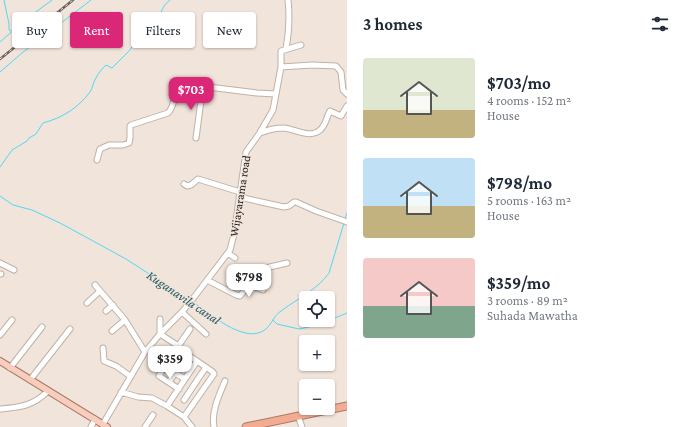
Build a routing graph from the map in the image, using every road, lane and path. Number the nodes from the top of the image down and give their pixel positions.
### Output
1 (288, 0) edge
2 (301, 44) dead end
3 (286, 49) junction
4 (281, 67) junction
5 (203, 86) junction
6 (276, 94) junction
7 (347, 94) edge
8 (347, 106) edge
9 (259, 134) junction
10 (196, 138) dead end
11 (97, 160) dead end
12 (184, 184) dead end
13 (240, 194) junction
14 (347, 222) edge
15 (228, 253) junction
16 (235, 258) dead end
17 (0, 263) edge
18 (287, 263) dead end
19 (14, 270) dead end
20 (207, 280) junction
21 (95, 285) dead end
22 (249, 285) junction
23 (263, 290) dead end
24 (100, 292) junction
25 (87, 303) dead end
26 (113, 305) junction
27 (106, 311) dead end
28 (182, 312) junction
29 (160, 319) dead end
30 (12, 320) dead end
31 (125, 320) junction
32 (42, 327) dead end
33 (70, 329) dead end
34 (190, 329) dead end
35 (112, 331) dead end
36 (160, 334) junction
37 (206, 334) dead end
38 (0, 335) edge
39 (177, 345) junction
40 (104, 348) dead end
41 (145, 352) junction
42 (187, 355) junction
43 (0, 361) edge
44 (197, 361) junction
45 (165, 367) junction
46 (206, 367) junction
47 (10, 368) junction
48 (175, 373) junction
49 (130, 376) junction
50 (185, 379) junction
51 (30, 380) junction
52 (225, 381) dead end
53 (169, 382) junction
54 (194, 386) junction
55 (178, 389) junction
56 (48, 391) junction
57 (203, 391) junction
58 (121, 392) junction
59 (184, 400) dead end
60 (167, 406) junction
61 (347, 406) edge
62 (0, 409) edge
63 (153, 415) dead end
64 (298, 416) junction
65 (184, 417) junction
66 (95, 419) junction
67 (105, 426) edge
68 (91, 427) edge
69 (145, 427) edge
70 (192, 427) edge
71 (214, 427) edge
72 (246, 427) edge
73 (302, 427) edge

1 - 3 street
2 - 3 street
3 - 4 street, Wijayarama road
4 - 6 street, Wijayarama road
4 - 7 street
5 - 6 street
5 - 10 street
5 - 11 street
6 - 9 street, Wijayarama road
8 - 9 street
9 - 13 street, Wijayarama road
12 - 13 street
13 - 14 street
13 - 15 street, Wijayarama road
15 - 16 street
15 - 20 street, Wijayarama road
17 - 19 street
18 - 22 street
20 - 22 street
20 - 28 street, Wijayarama road
21 - 24 street
22 - 23 street
24 - 25 street
24 - 26 street
26 - 27 street
26 - 31 street
28 - 36 street, Wijayarama road
28 - 37 street
29 - 36 street
30 - 38 street
31 - 35 street
31 - 41 street
32 - 47 street
33 - 51 street
34 - 39 street
36 - 39 street
36 - 41 street, Wijayarama road
39 - 42 street
39 - 45 street
40 - 49 street
41 - 49 street, Wijayarama road
42 - 44 street
42 - 48 street
43 - 47 main road
44 - 46 street
44 - 50 street
45 - 48 street
45 - 53 street
46 - 54 street
46 - 57 street
47 - 51 main road
48 - 50 street
48 - 53 street
49 - 58 street, Wijayarama road
50 - 55 street
51 - 56 main road
52 - 71 street
53 - 55 street
54 - 57 street
54 - 59 street
55 - 60 street
56 - 62 street
56 - 66 main road
57 - 65 street
58 - 60 street
58 - 67 street, Wijayarama road
60 - 65 street
61 - 64 highway
63 - 69 street
64 - 72 highway
64 - 73 street
65 - 70 street
66 - 67 main road
66 - 68 street

